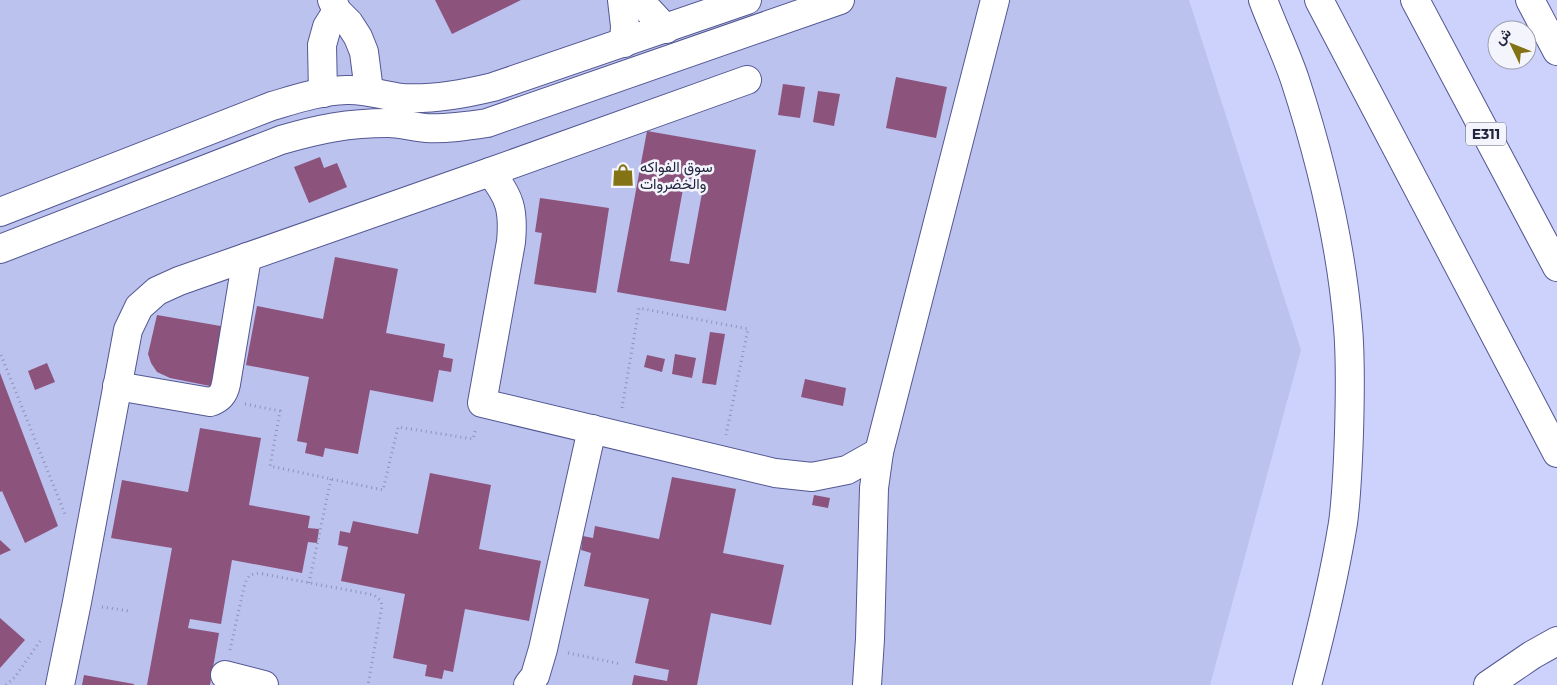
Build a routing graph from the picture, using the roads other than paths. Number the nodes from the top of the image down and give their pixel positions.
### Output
1 (622, 0) edge
2 (639, 0) edge
3 (747, 0) edge
4 (840, 0) edge
5 (995, 0) edge
6 (1263, 0) edge
7 (1320, 0) edge
8 (1415, 0) edge
9 (1530, 0) edge
10 (335, 6) edge
11 (666, 29) junction
12 (624, 43) junction
13 (1557, 51) edge
14 (748, 80) dead end
15 (369, 91) junction
16 (323, 93) junction
17 (490, 172) junction
18 (0, 212) edge
19 (0, 249) edge
20 (247, 257) junction
21 (1557, 267) edge
22 (117, 386) junction
23 (592, 429) junction
24 (879, 452) junction
25 (1557, 453) edge
26 (1557, 641) edge
27 (225, 675) road end
28 (60, 685) edge
29 (264, 685) edge
30 (528, 685) edge
31 (868, 685) edge
32 (1307, 685) edge
33 (1488, 685) edge

1 - 12 main road
2 - 11 main road
3 - 11 main road
4 - 19 main road
5 - 24 main road
6 - 32 main road
7 - 25 main road
8 - 21 main road, E311
9 - 13 main road
10 - 15 main road
10 - 16 main road
11 - 12 main road
12 - 15 main road
14 - 17 main road
15 - 16 main road
16 - 18 main road
17 - 20 main road
17 - 23 main road
20 - 22 main road
20 - 22 main road
22 - 28 main road
23 - 24 main road
23 - 30 main road
24 - 31 main road
26 - 33 main road
27 - 29 main road

